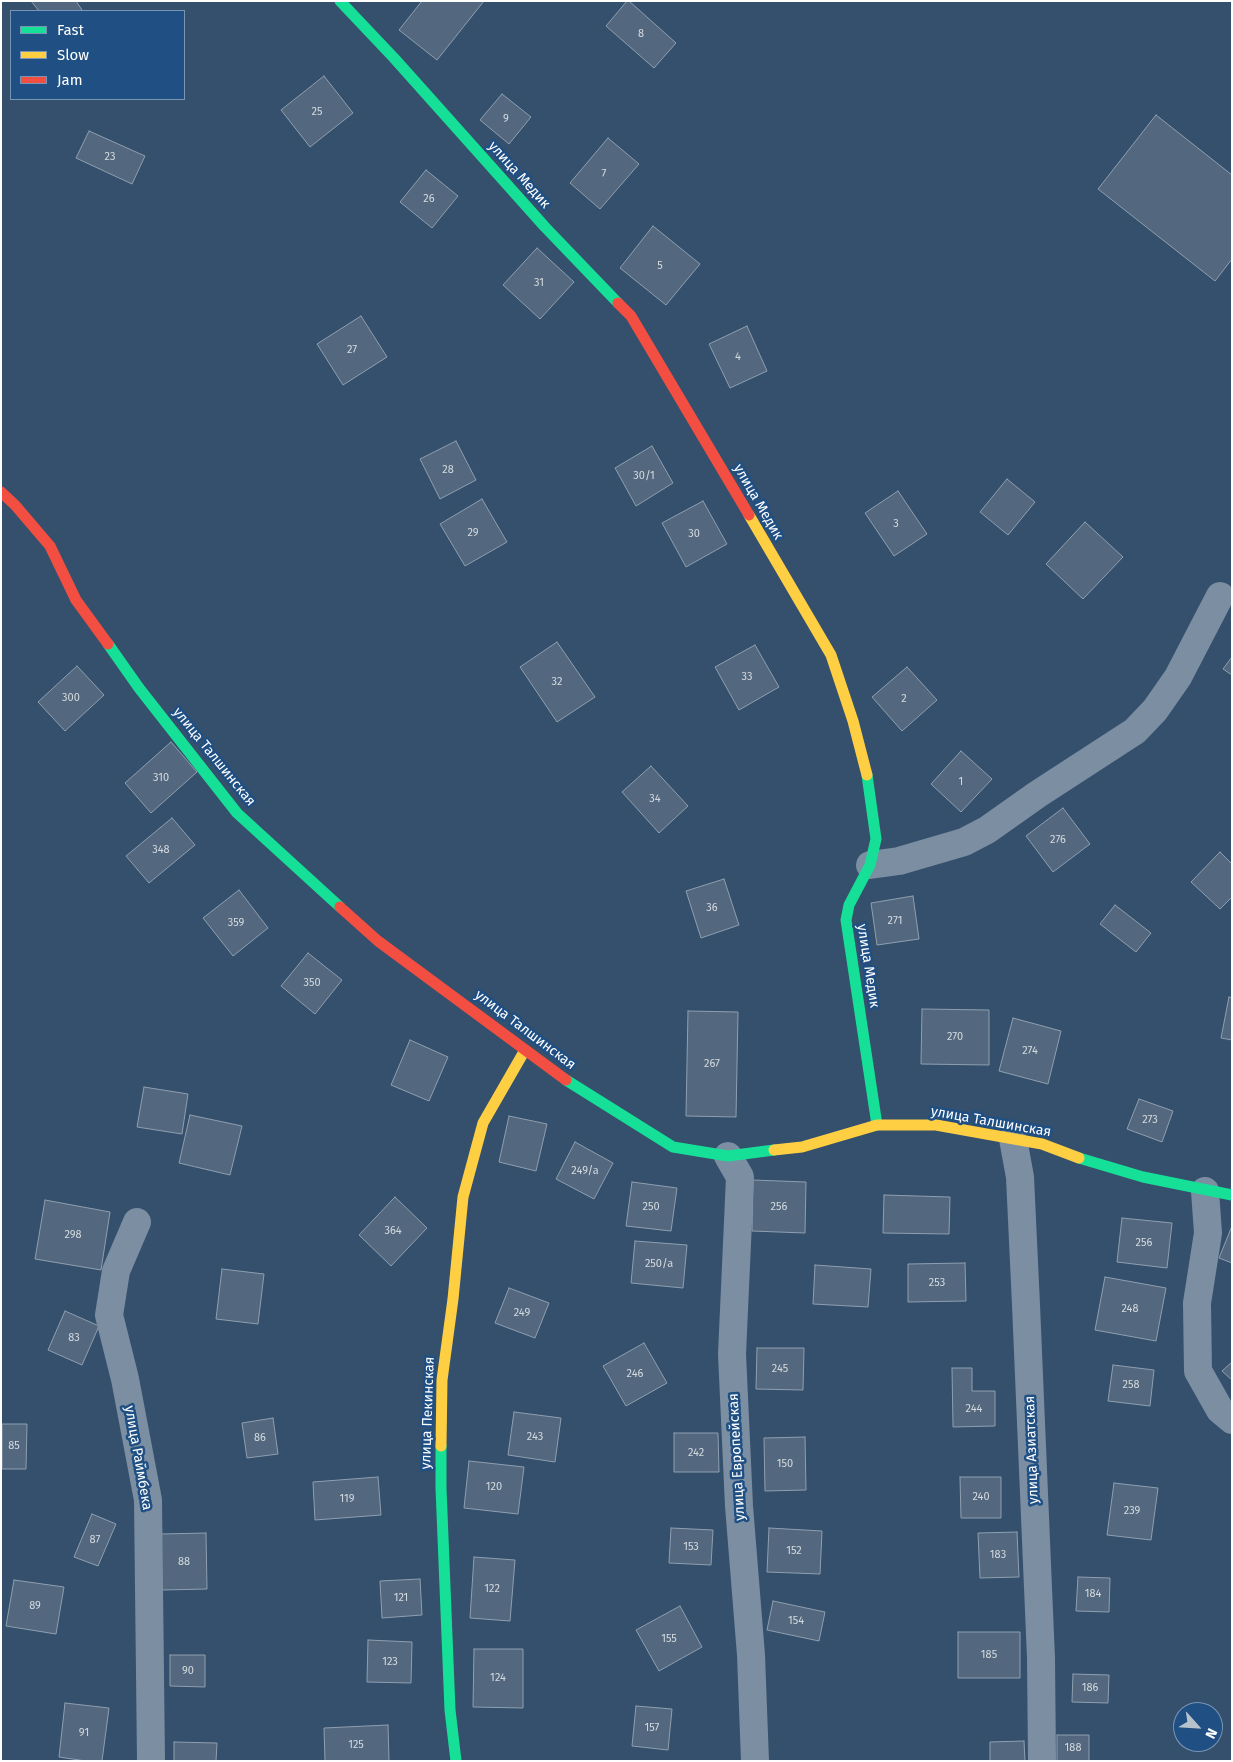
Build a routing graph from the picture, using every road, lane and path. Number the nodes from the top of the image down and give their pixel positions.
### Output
1 (340, 1) edge
2 (1, 492) edge
3 (1220, 596) dead end
4 (870, 865) junction
5 (525, 1050) junction
6 (877, 1125) junction
7 (1013, 1139) junction
8 (728, 1156) junction
9 (1205, 1191) junction
10 (1232, 1195) edge
11 (137, 1222) dead end
12 (1232, 1420) edge
13 (151, 1761) edge
14 (456, 1761) edge
15 (755, 1761) edge
16 (1042, 1761) edge

1 - 4 street, улица Медик
2 - 5 street, улица Талшинская
3 - 4 street
4 - 6 street, улица Медик
5 - 8 street, улица Талшинская
5 - 14 street, улица Пекинская
6 - 7 street, улица Талшинская
6 - 8 street, улица Талшинская
7 - 9 street, улица Талшинская
7 - 16 street, улица Азиатская
8 - 15 street, улица Европейская
9 - 10 street, улица Талшинская
9 - 12 street
11 - 13 street, улица Раймбека

